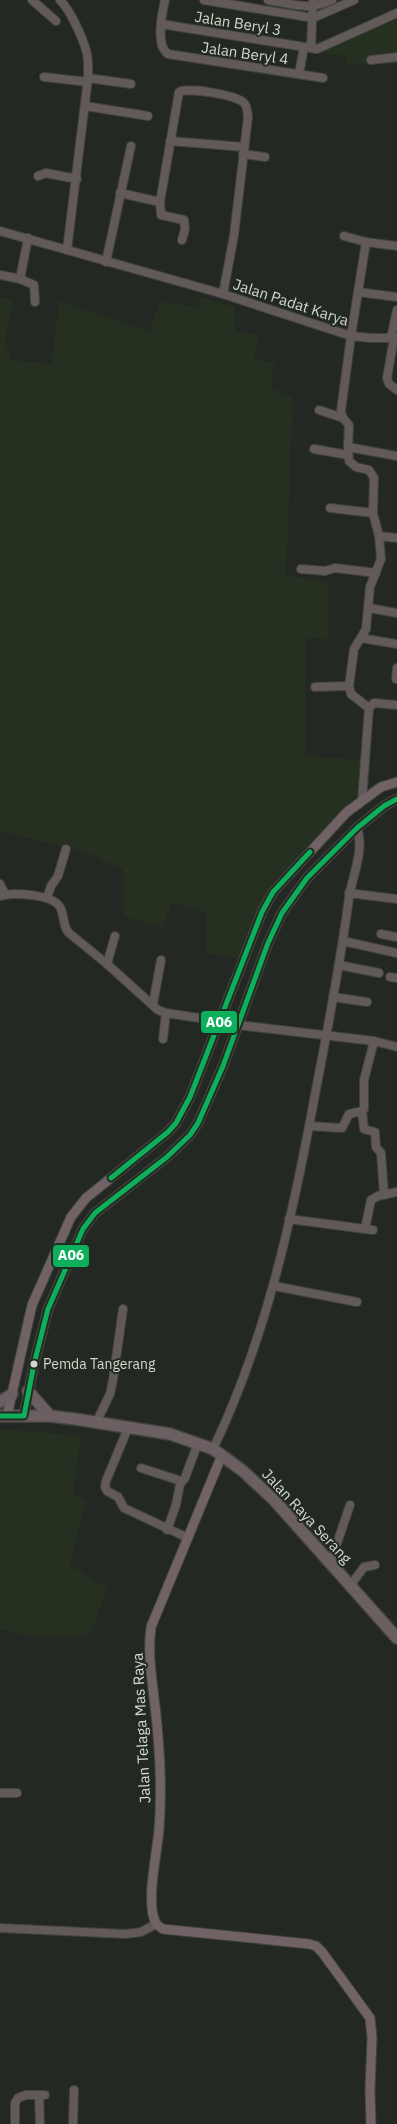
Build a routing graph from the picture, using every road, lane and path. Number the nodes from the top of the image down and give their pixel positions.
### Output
1 (32, 0) edge
2 (60, 0) edge
3 (165, 0) edge
4 (204, 0) edge
5 (268, 0) edge
6 (332, 0) edge
7 (354, 0) edge
8 (313, 10) edge
9 (397, 13) edge
10 (56, 21) dead end
11 (161, 24) junction
12 (307, 48) junction
13 (397, 57) edge
14 (371, 60) dead end
15 (299, 74) junction
16 (44, 77) dead end
17 (323, 78) dead end
18 (88, 80) junction
19 (131, 84) dead end
20 (85, 106) junction
21 (148, 116) dead end
22 (170, 141) junction
23 (131, 146) dead end
24 (244, 151) junction
25 (265, 157) dead end
26 (38, 176) dead end
27 (77, 179) junction
28 (120, 193) junction
29 (160, 202) junction
30 (0, 231) edge
31 (344, 236) dead end
32 (28, 238) junction
33 (182, 240) dead end
34 (366, 242) junction
35 (397, 246) edge
36 (67, 250) junction
37 (106, 262) junction
38 (0, 275) edge
39 (20, 279) junction
40 (358, 292) junction
41 (223, 294) junction
42 (397, 297) edge
43 (35, 302) dead end
44 (397, 310) edge
45 (351, 336) junction
46 (394, 338) edge
47 (397, 390) edge
48 (319, 410) dead end
49 (343, 418) junction
50 (314, 449) dead end
51 (348, 451) junction
52 (397, 456) edge
53 (330, 508) dead end
54 (373, 513) junction
55 (379, 536) junction
56 (397, 538) edge
57 (301, 568) dead end
58 (376, 572) junction
59 (369, 608) junction
60 (397, 613) edge
61 (360, 638) junction
62 (397, 644) edge
63 (397, 668) edge
64 (396, 679) dead end
65 (349, 686) junction
66 (315, 687) dead end
67 (397, 705) edge
68 (369, 708) junction
69 (397, 782) edge
70 (397, 799) edge
71 (362, 800) junction
72 (357, 828) junction
73 (66, 849) dead end
74 (0, 884) edge
75 (350, 893) junction
76 (2, 895) edge
77 (47, 898) junction
78 (397, 899) edge
79 (381, 934) dead end
80 (115, 936) dead end
81 (397, 937) edge
82 (343, 941) junction
83 (397, 953) edge
84 (162, 960) dead end
85 (108, 964) junction
86 (339, 965) junction
87 (379, 973) dead end
88 (333, 997) junction
89 (367, 1002) dead end
90 (153, 1004) junction
91 (166, 1013) junction
92 (219, 1021) junction
93 (238, 1025) junction
94 (327, 1035) junction
95 (163, 1039) dead end
96 (374, 1041) junction
97 (397, 1048) edge
98 (362, 1111) junction
99 (309, 1126) junction
100 (397, 1192) edge
101 (384, 1195) junction
102 (71, 1217) junction
103 (289, 1219) junction
104 (83, 1229) junction
105 (274, 1286) junction
106 (357, 1302) dead end
107 (123, 1309) dead end
108 (28, 1391) junction
109 (12, 1394) junction
110 (0, 1402) edge
111 (4, 1416) edge
112 (24, 1416) junction
113 (50, 1416) junction
114 (96, 1423) junction
115 (128, 1428) junction
116 (198, 1443) junction
117 (218, 1452) junction
118 (141, 1468) dead end
119 (181, 1481) junction
120 (350, 1505) dead end
121 (167, 1530) junction
122 (188, 1538) junction
123 (330, 1564) junction
124 (375, 1565) dead end
125 (350, 1586) junction
126 (397, 1638) edge
127 (0, 1793) edge
128 (17, 1793) dead end
129 (156, 1924) junction
130 (0, 1928) edge
131 (74, 2090) dead end
132 (15, 2124) edge
133 (40, 2124) edge
134 (73, 2124) edge
135 (371, 2124) edge

1 - 10 street
2 - 18 street
3 - 11 street
4 - 8 street
5 - 8 street
6 - 8 street
7 - 8 street
8 - 12 street
9 - 12 street
11 - 12 street, Jalan Beryl 3
11 - 15 street, Jalan Beryl 4
12 - 15 street
13 - 14 street
15 - 17 street, Jalan Beryl 4
16 - 18 street
18 - 19 street
18 - 20 street
20 - 21 street
20 - 27 street
22 - 24 street
22 - 24 street
22 - 29 street
23 - 28 street
24 - 25 street
24 - 41 street
26 - 27 street
27 - 36 street
28 - 29 street
28 - 37 street
29 - 33 street
30 - 32 street, Jalan Padat Karya
31 - 34 street
32 - 36 street, Jalan Padat Karya
32 - 39 street
34 - 35 street
34 - 40 street
36 - 37 street, Jalan Padat Karya
37 - 41 street, Jalan Padat Karya
38 - 39 street
39 - 43 street
40 - 42 street
40 - 45 street
41 - 45 street, Jalan Padat Karya
44 - 46 street
45 - 46 street
45 - 49 street, Jalan Padat Karya
46 - 47 street
48 - 49 street
49 - 51 street, Jalan Padat Karya
50 - 51 street
51 - 52 street
51 - 54 street
53 - 54 street
54 - 55 street
55 - 56 street
55 - 58 street
57 - 58 street
58 - 59 street
59 - 60 street
59 - 61 street
61 - 62 street
61 - 65 street
63 - 64 street
65 - 66 street
65 - 68 street
67 - 68 street
68 - 71 street
69 - 71 main road
70 - 72 main road
71 - 92 main road
72 - 75 street
72 - 93 main road
73 - 77 street
74 - 76 street
75 - 78 street
75 - 82 street
76 - 77 street
77 - 85 street
79 - 81 street
80 - 85 street
82 - 83 street
82 - 86 street
84 - 90 street
85 - 90 street
86 - 87 street
86 - 88 street
88 - 89 street
88 - 94 street
90 - 91 street
91 - 92 street
91 - 95 street
92 - 102 main road
93 - 94 street
93 - 104 main road
94 - 96 street
94 - 99 street
96 - 97 street
96 - 98 street
98 - 99 street
98 - 101 street
99 - 103 street
100 - 101 street
101 - 103 street
102 - 104 main road
102 - 109 main road
103 - 105 street
104 - 108 main road
105 - 106 street
105 - 117 street
107 - 114 street
108 - 112 main road
108 - 113 highway
109 - 110 highway
109 - 111 main road
111 - 112 highway, Jalan Raya Serang
112 - 113 highway, Jalan Raya Serang
113 - 114 highway, Jalan Raya Serang
114 - 115 highway, Jalan Raya Serang
115 - 116 highway, Jalan Raya Serang
115 - 121 street
116 - 117 highway, Jalan Raya Serang
116 - 119 street
117 - 122 main road, Jalan Telaga Mas Raya
117 - 123 highway, Jalan Raya Serang
118 - 119 street
119 - 121 street
120 - 123 street
121 - 122 street
122 - 129 main road, Jalan Telaga Mas Raya
123 - 125 highway, Jalan Raya Serang
124 - 125 street
125 - 126 highway, Jalan Raya Serang
127 - 128 street
129 - 130 street
129 - 135 main road
131 - 134 street
132 - 133 street

